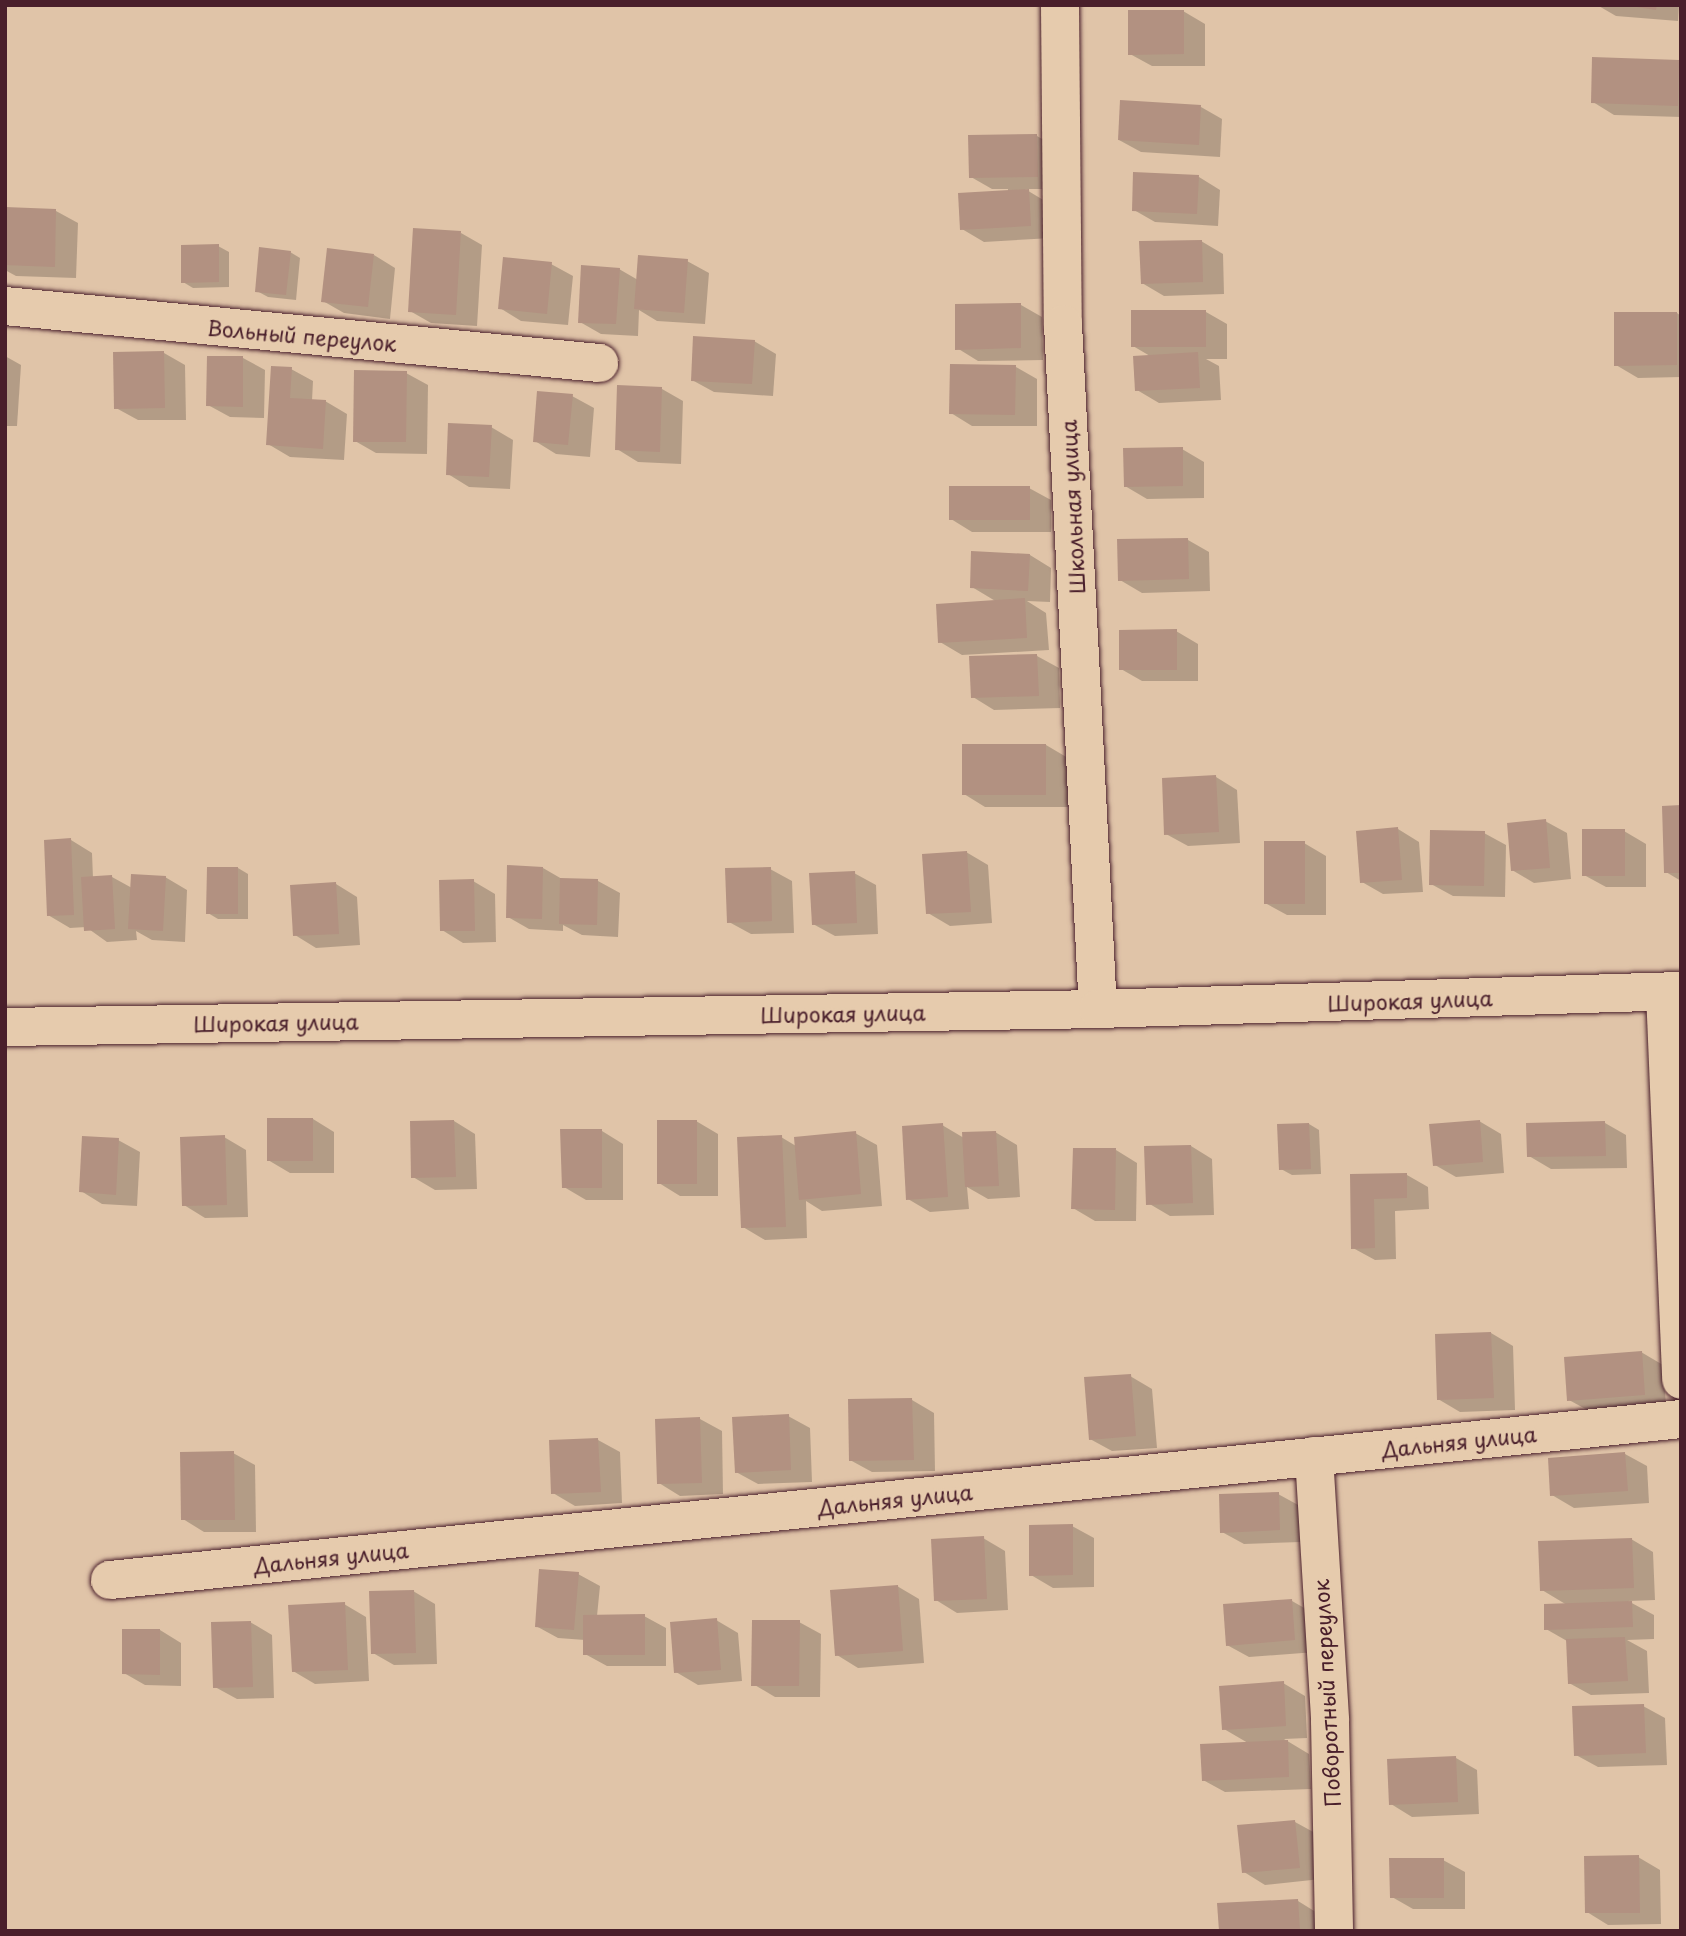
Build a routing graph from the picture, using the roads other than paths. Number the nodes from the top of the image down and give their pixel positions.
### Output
1 (1060, 5) edge
2 (5, 306) edge
3 (599, 363) dead end
4 (1673, 992) edge
5 (1098, 1009) junction
6 (5, 1027) edge
7 (1681, 1380) edge
8 (1681, 1419) edge
9 (1314, 1456) junction
10 (110, 1580) dead end
11 (1334, 1931) edge

1 - 5 street, Школьная улица
2 - 3 street, Вольный переулок
4 - 5 street, Широкая улица
4 - 7 street
5 - 6 street, Широкая улица
8 - 9 street, Дальняя улица
9 - 10 street, Дальняя улица
9 - 11 street, Поворотный переулок

